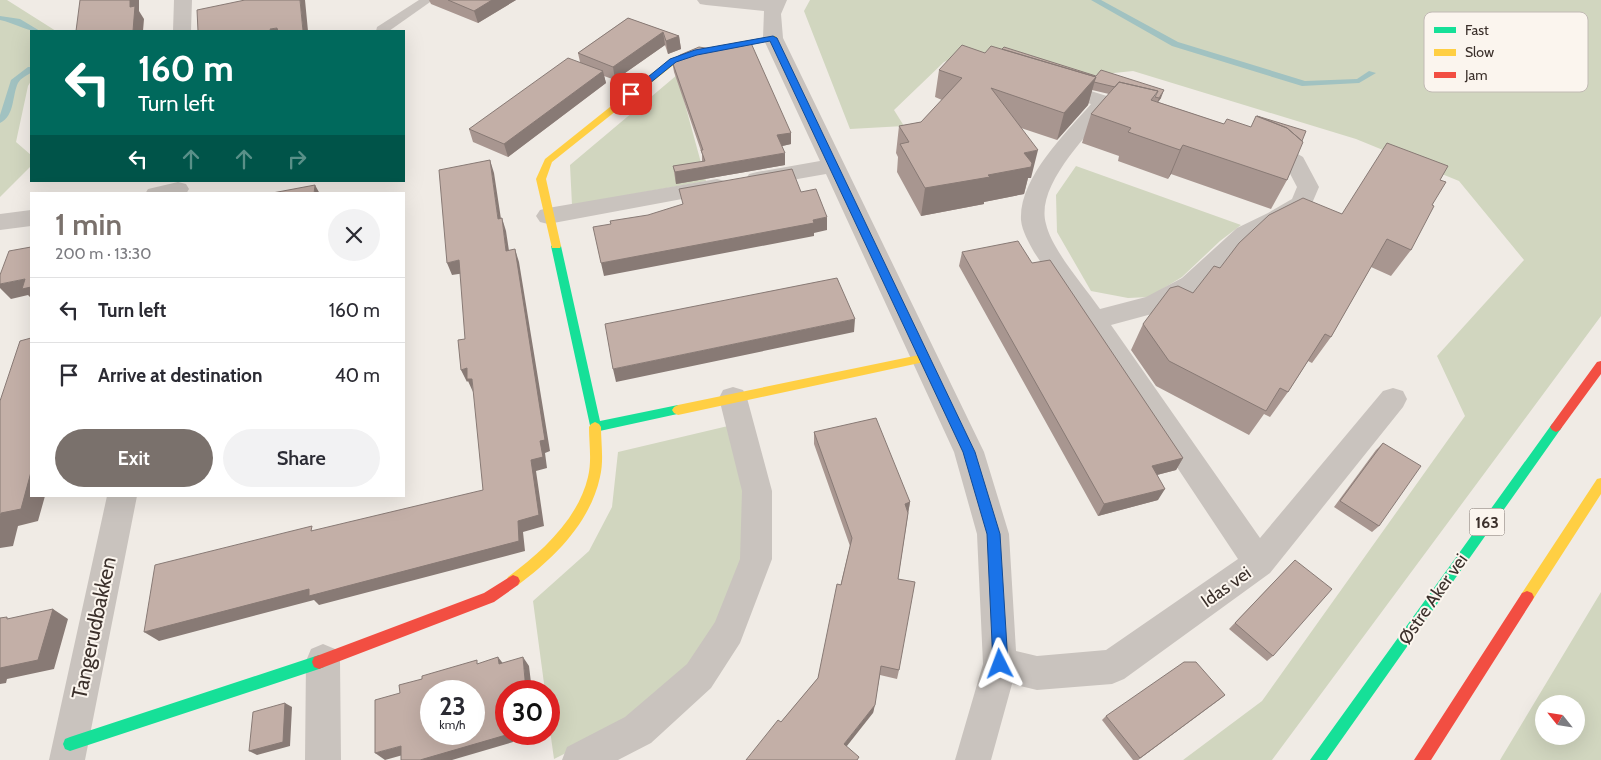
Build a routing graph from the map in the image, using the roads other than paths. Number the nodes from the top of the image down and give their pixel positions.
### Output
1 (183, 0) edge
2 (427, 0) edge
3 (706, 0) edge
4 (775, 3) edge
5 (182, 30) edge
6 (382, 30) dead end
7 (773, 38) junction
8 (1032, 79) edge
9 (1104, 102) junction
10 (1162, 115) edge
11 (1240, 134) edge
12 (832, 166) junction
13 (548, 216) junction
14 (30, 218) edge
15 (0, 222) edge
16 (1094, 320) junction
17 (924, 358) junction
18 (1601, 366) edge
19 (733, 398) junction
20 (1393, 399) dead end
21 (595, 427) junction
22 (1601, 483) edge
23 (122, 497) edge
24 (1259, 564) junction
25 (323, 661) junction
26 (1000, 664) junction
27 (68, 752) edge
28 (322, 760) edge
29 (580, 760) edge
30 (973, 760) edge
31 (1318, 760) edge
32 (1422, 760) edge

1 - 5 street
2 - 6 lane
3 - 4 street
4 - 7 street
7 - 12 street
7 - 13 main road
8 - 9 street
9 - 10 street
9 - 16 street
11 - 16 street
12 - 13 street
12 - 17 street
13 - 21 main road
14 - 15 street
16 - 24 street
17 - 19 main road
17 - 26 street
18 - 31 main road, Østre Aker vei / 163
19 - 21 main road
19 - 29 street
20 - 24 street, Idas vei
21 - 25 main road
22 - 32 main road
23 - 27 street, Tangerudbakken
24 - 26 street, Idas vei
25 - 27 main road
25 - 28 street
26 - 30 street

